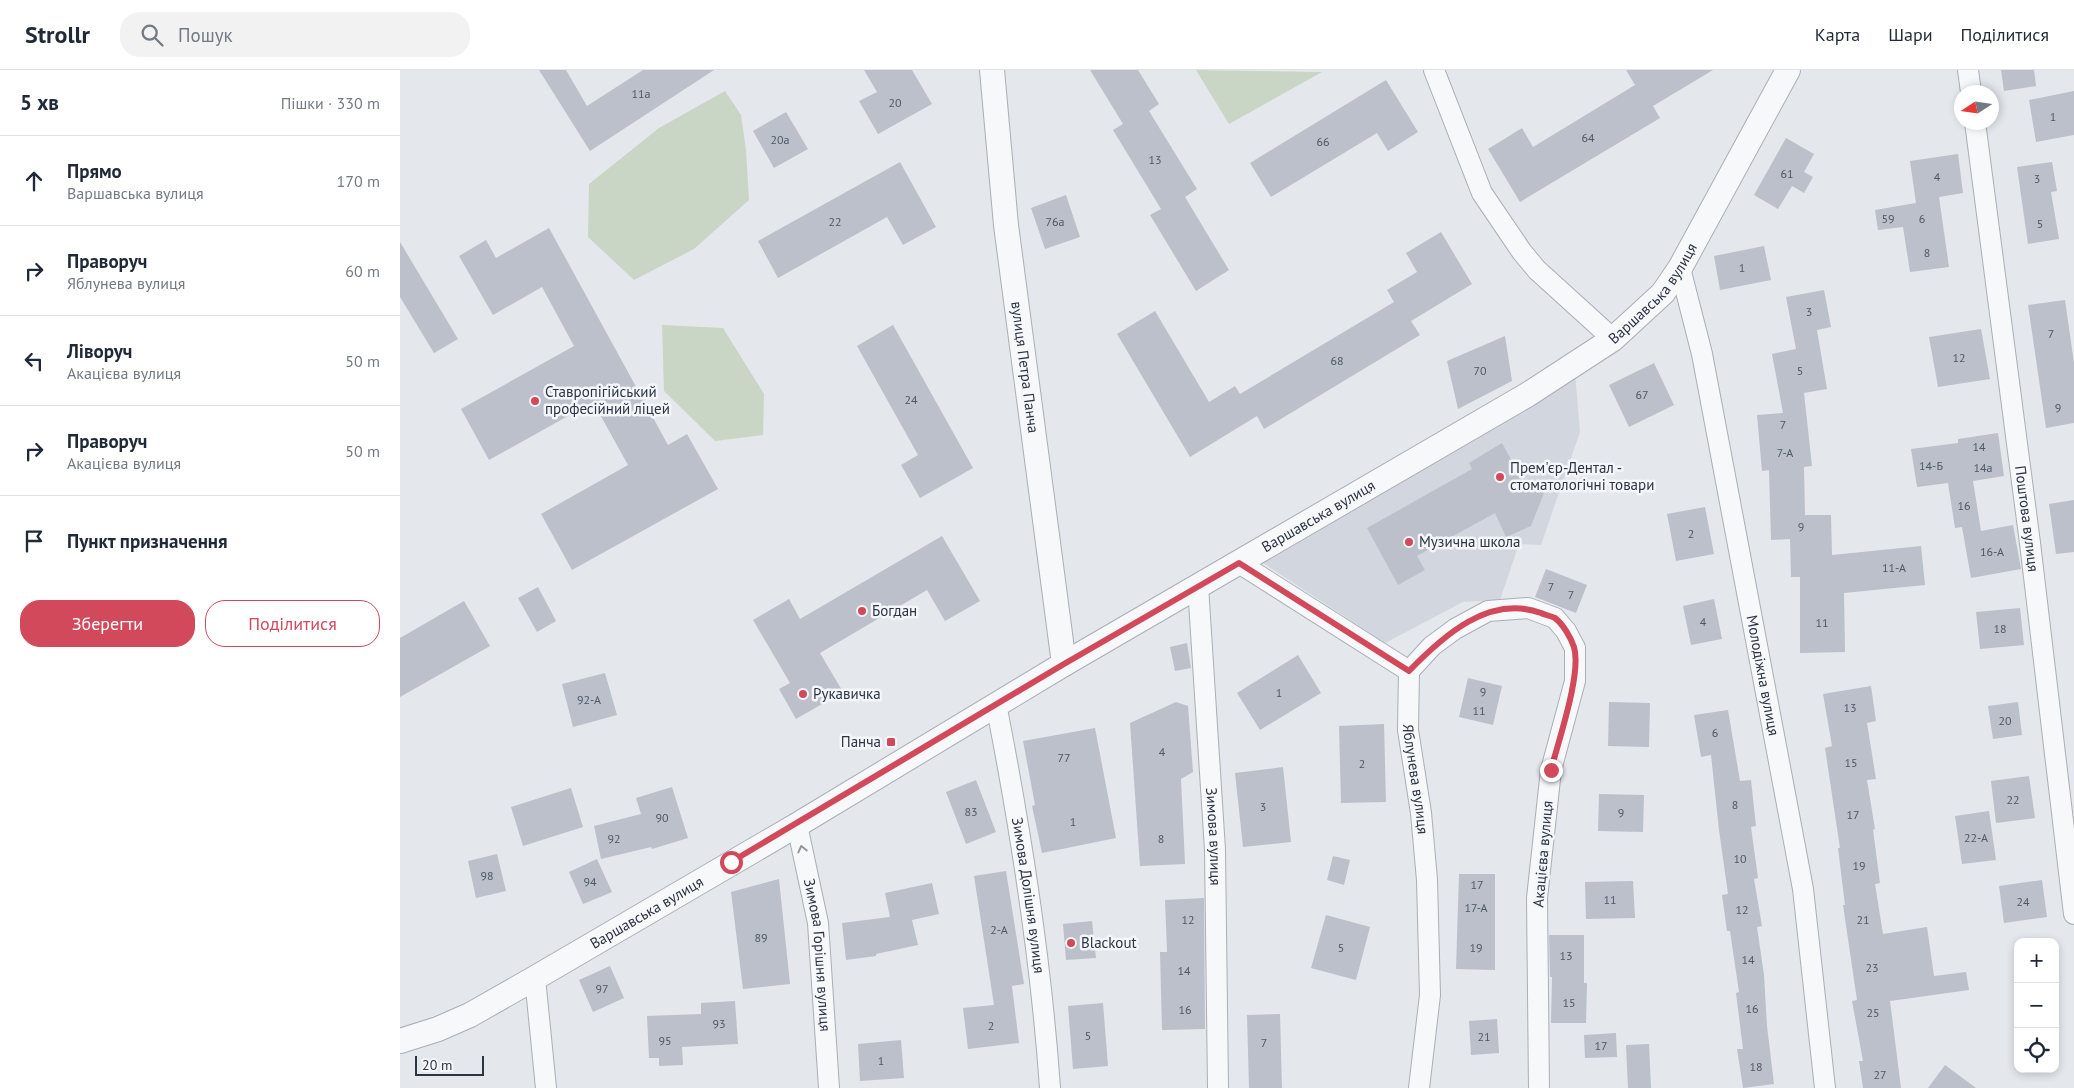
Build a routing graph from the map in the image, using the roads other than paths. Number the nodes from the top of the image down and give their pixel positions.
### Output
1 (992, 70) edge
2 (1434, 70) edge
3 (1788, 70) edge
4 (1968, 70) edge
5 (1970, 85) edge
6 (1976, 130) edge
7 (1680, 268) junction
8 (1613, 339) junction
9 (1239, 563) junction
10 (1198, 586) junction
11 (1064, 664) junction
12 (1409, 671) junction
13 (996, 704) junction
14 (797, 825) junction
15 (2074, 914) edge
16 (535, 978) junction
17 (400, 1041) edge
18 (546, 1088) edge
19 (829, 1088) edge
20 (1050, 1088) edge
21 (1218, 1088) edge
22 (1420, 1088) edge
23 (1539, 1088) edge
24 (1825, 1088) edge

1 - 11 street, вулиця Петра Панча
2 - 8 street
3 - 7 street, Варшавська вулиця
4 - 5 street
6 - 15 street, Поштова вулиця
7 - 8 street, Варшавська вулиця
7 - 24 street, Молодіжна вулиця
8 - 9 street, Варшавська вулиця
9 - 10 street, Варшавська вулиця
9 - 12 street
10 - 11 street, Варшавська вулиця
10 - 21 street, Зимова вулиця
11 - 13 street, Варшавська вулиця
12 - 22 street, Яблунева вулиця
12 - 23 street, Акацієва вулиця
13 - 14 street, Варшавська вулиця
13 - 20 street, Зимова Долішня вулиця
14 - 16 street, Варшавська вулиця
19 -> 14 street, Зимова Горішня вулиця
16 - 17 street, Варшавська вулиця
16 - 18 street

